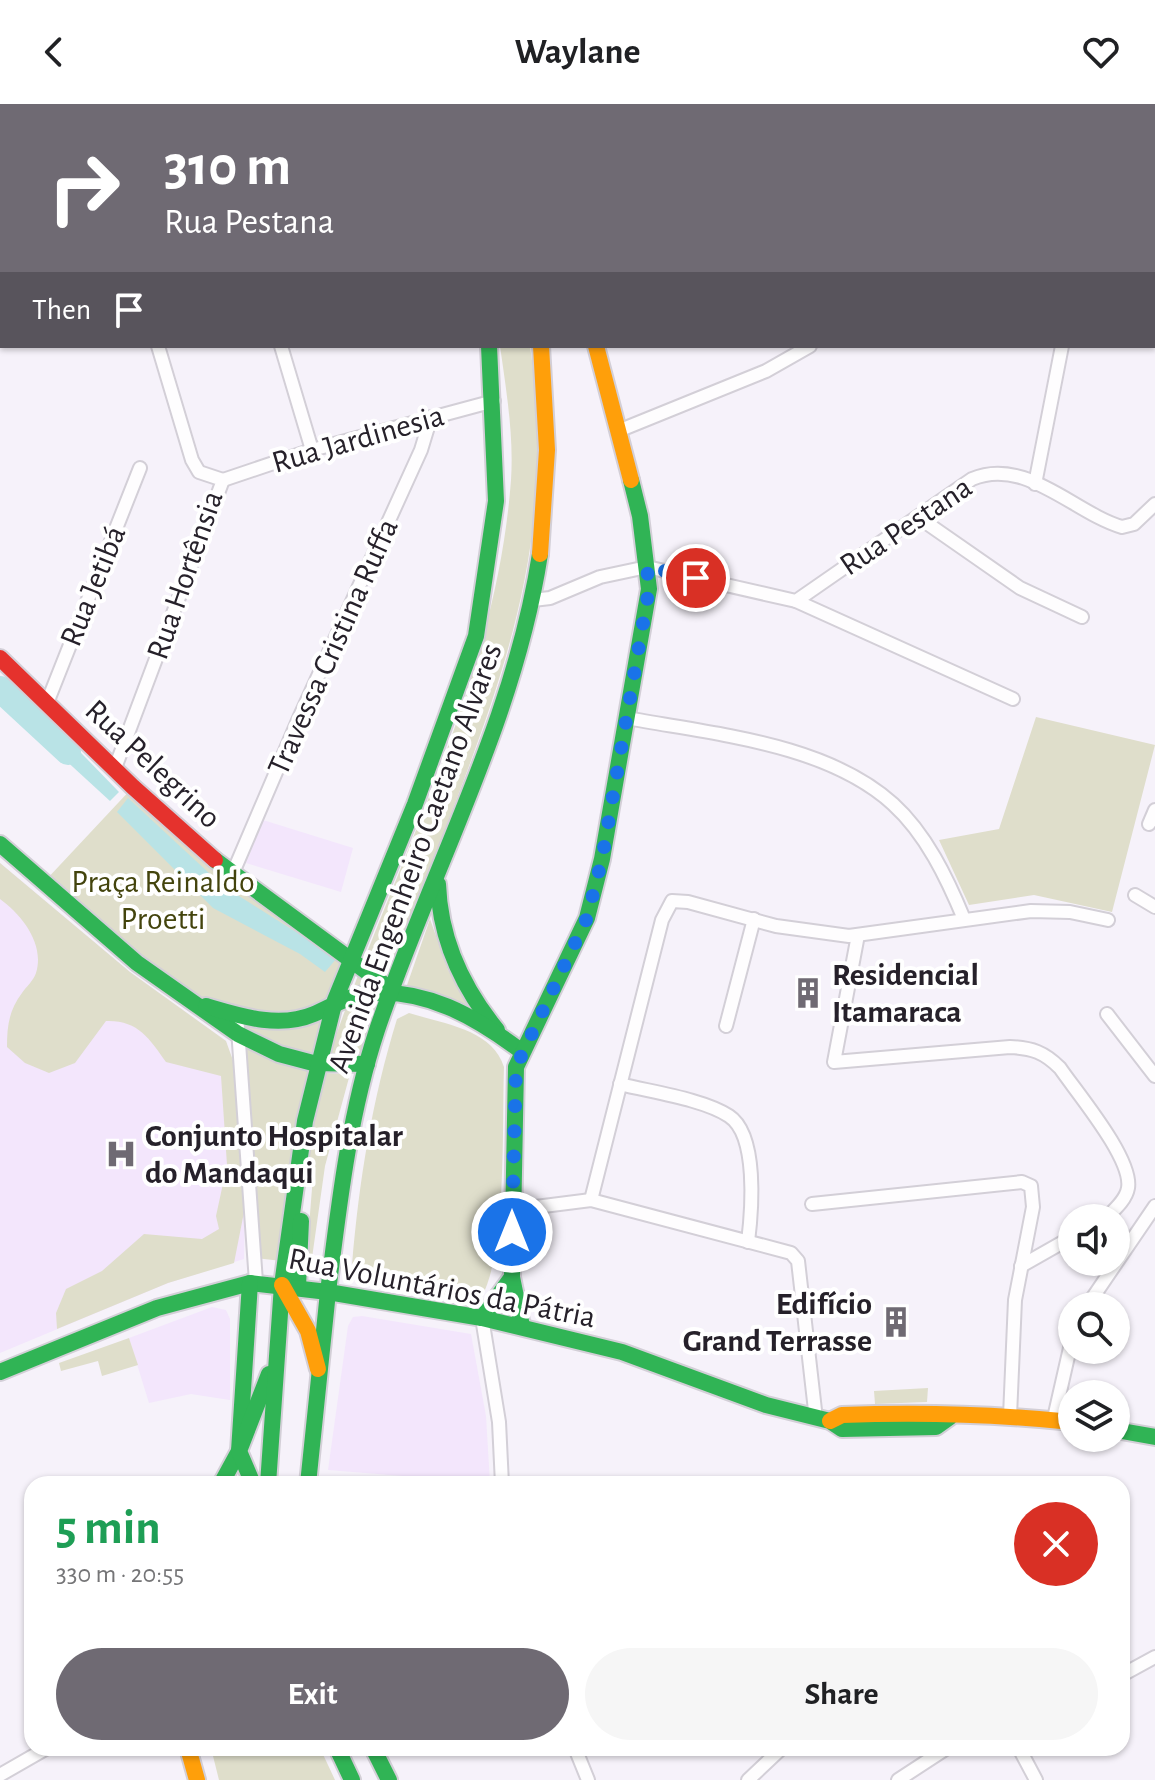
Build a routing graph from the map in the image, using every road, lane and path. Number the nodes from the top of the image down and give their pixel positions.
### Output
1 (159, 348) edge
2 (282, 348) edge
3 (489, 348) edge
4 (541, 348) edge
5 (597, 348) edge
6 (806, 348) edge
7 (1062, 348) edge
8 (494, 401) junction
9 (431, 417) junction
10 (618, 431) junction
11 (312, 450) junction
12 (140, 468) dead end
13 (223, 480) junction
14 (1035, 484) junction
15 (1155, 504) edge
16 (918, 517) junction
17 (647, 567) junction
18 (533, 600) junction
19 (796, 601) junction
20 (1082, 617) dead end
21 (0, 658) edge
22 (1013, 699) dead end
23 (47, 703) junction
24 (627, 718) junction
25 (115, 768) junction
26 (1155, 810) edge
27 (1149, 824) dead end
28 (0, 844) edge
29 (438, 873) junction
30 (232, 875) junction
31 (1135, 895) dead end
32 (1155, 907) edge
33 (754, 919) junction
34 (964, 919) junction
35 (1108, 920) dead end
36 (858, 935) junction
37 (351, 960) junction
38 (393, 991) junction
39 (187, 1000) junction
40 (335, 1000) junction
41 (1107, 1014) dead end
42 (237, 1015) junction
43 (726, 1026) dead end
44 (497, 1030) junction
45 (238, 1034) junction
46 (521, 1051) junction
47 (317, 1064) junction
48 (367, 1064) junction
49 (1155, 1076) edge
50 (620, 1084) junction
51 (591, 1200) junction
52 (812, 1204) dead end
53 (1118, 1204) edge
54 (1155, 1206) edge
55 (512, 1210) junction
56 (748, 1242) junction
57 (1058, 1245) edge
58 (1021, 1266) junction
59 (512, 1277) junction
60 (253, 1283) junction
61 (290, 1286) junction
62 (328, 1292) junction
63 (1097, 1292) edge
64 (482, 1318) junction
65 (522, 1326) junction
66 (274, 1361) junction
67 (1066, 1364) edge
68 (318, 1369) junction
69 (0, 1372) edge
70 (1010, 1416) junction
71 (1054, 1418) junction
72 (1058, 1419) edge
73 (823, 1420) junction
74 (1130, 1433) edge
75 (1155, 1437) edge
76 (239, 1451) junction
77 (225, 1476) edge
78 (250, 1476) edge
79 (268, 1476) edge
80 (309, 1476) edge
81 (502, 1476) edge
82 (1155, 1657) edge
83 (1130, 1671) edge
84 (33, 1756) edge
85 (190, 1756) edge
86 (341, 1756) edge
87 (377, 1756) edge
88 (579, 1756) edge
89 (774, 1756) edge
90 (935, 1756) edge
91 (1023, 1756) edge
92 (0, 1775) edge
93 (584, 1779) edge
94 (197, 1780) edge
95 (352, 1780) edge
96 (389, 1780) edge
97 (748, 1780) edge
98 (898, 1780) edge
99 (1036, 1780) edge

1 - 13 street, Rua Hortênsia
2 - 11 street
3 - 8 main road, Avenida Engenheiro Caetano Alvares
4 - 18 main road, Avenida Engenheiro Caetano Alvares
5 - 10 main road
6 - 10 street
7 - 14 street
8 - 9 street, Rua Jardinesia
8 - 37 main road, Avenida Engenheiro Caetano Alvares
9 - 11 street, Rua Jardinesia
9 - 30 street, Travessa Cristina Ruffa
10 - 17 main road
11 - 13 street, Rua Jardinesia
12 - 23 street, Rua Jetibá
13 - 25 street, Rua Hortênsia
14 - 15 street, Rua Pestana
14 - 16 street, Rua Pestana
16 - 19 street, Rua Pestana
16 - 20 street
17 - 18 street
17 - 19 street
17 - 24 main road
18 - 29 main road, Avenida Engenheiro Caetano Alvares
19 - 22 street
21 - 23 main road, Rua Pelegrino
23 - 25 main road, Rua Pelegrino
24 - 34 street
24 - 46 main road
25 - 30 main road, Rua Pelegrino
26 - 27 street
28 - 39 main road
29 - 38 main road, Avenida Engenheiro Caetano Alvares
29 - 44 main road
30 - 37 main road, Rua Pelegrino
31 - 32 street
33 - 36 street
33 - 43 street
33 - 50 street
34 - 35 street
34 - 36 street
36 - 53 street
37 - 38 main road, Rua Pelegrino
37 - 40 main road, Avenida Engenheiro Caetano Alvares
38 - 40 main road
38 - 44 main road
38 - 48 main road, Avenida Engenheiro Caetano Alvares
39 - 42 main road
39 - 45 main road
40 - 42 main road
40 - 47 main road, Avenida Engenheiro Caetano Alvares
41 - 49 street
42 - 45 street
44 - 46 main road
45 - 47 main road
45 - 60 street
46 - 55 main road
47 - 48 main road
47 - 61 main road, Avenida Engenheiro Caetano Alvares
48 - 62 main road, Avenida Engenheiro Caetano Alvares
50 - 51 street
50 - 56 street
51 - 55 street
51 - 56 street
52 - 58 street
54 - 63 street
55 - 59 main road
56 - 73 street
57 - 58 street
58 - 70 street
59 - 64 main road
59 - 65 main road
60 - 61 main road, Rua Voluntários da Pátria
60 - 69 main road, Rua Voluntários da Pátria
60 - 76 main road
61 - 62 main road, Rua Voluntários da Pátria
61 - 66 main road
61 - 68 main road
62 - 64 main road, Rua Voluntários da Pátria
62 - 68 main road, Avenida Engenheiro Caetano Alvares
64 - 65 main road, Rua Voluntários da Pátria
64 - 81 street
65 - 73 main road, Rua Voluntários da Pátria
66 - 76 main road
66 - 79 main road
67 - 71 street
68 - 80 main road, Avenida Engenheiro Caetano Alvares
70 - 71 main road, Rua Voluntários da Pátria
70 - 73 main road, Rua Voluntários da Pátria
71 - 72 main road, Rua Voluntários da Pátria
74 - 75 main road
76 - 77 main road
76 - 78 main road
82 - 83 street
84 - 92 street
85 - 94 main road
86 - 95 main road
87 - 96 main road
88 - 93 street
89 - 97 street
90 - 98 street
91 - 99 street

